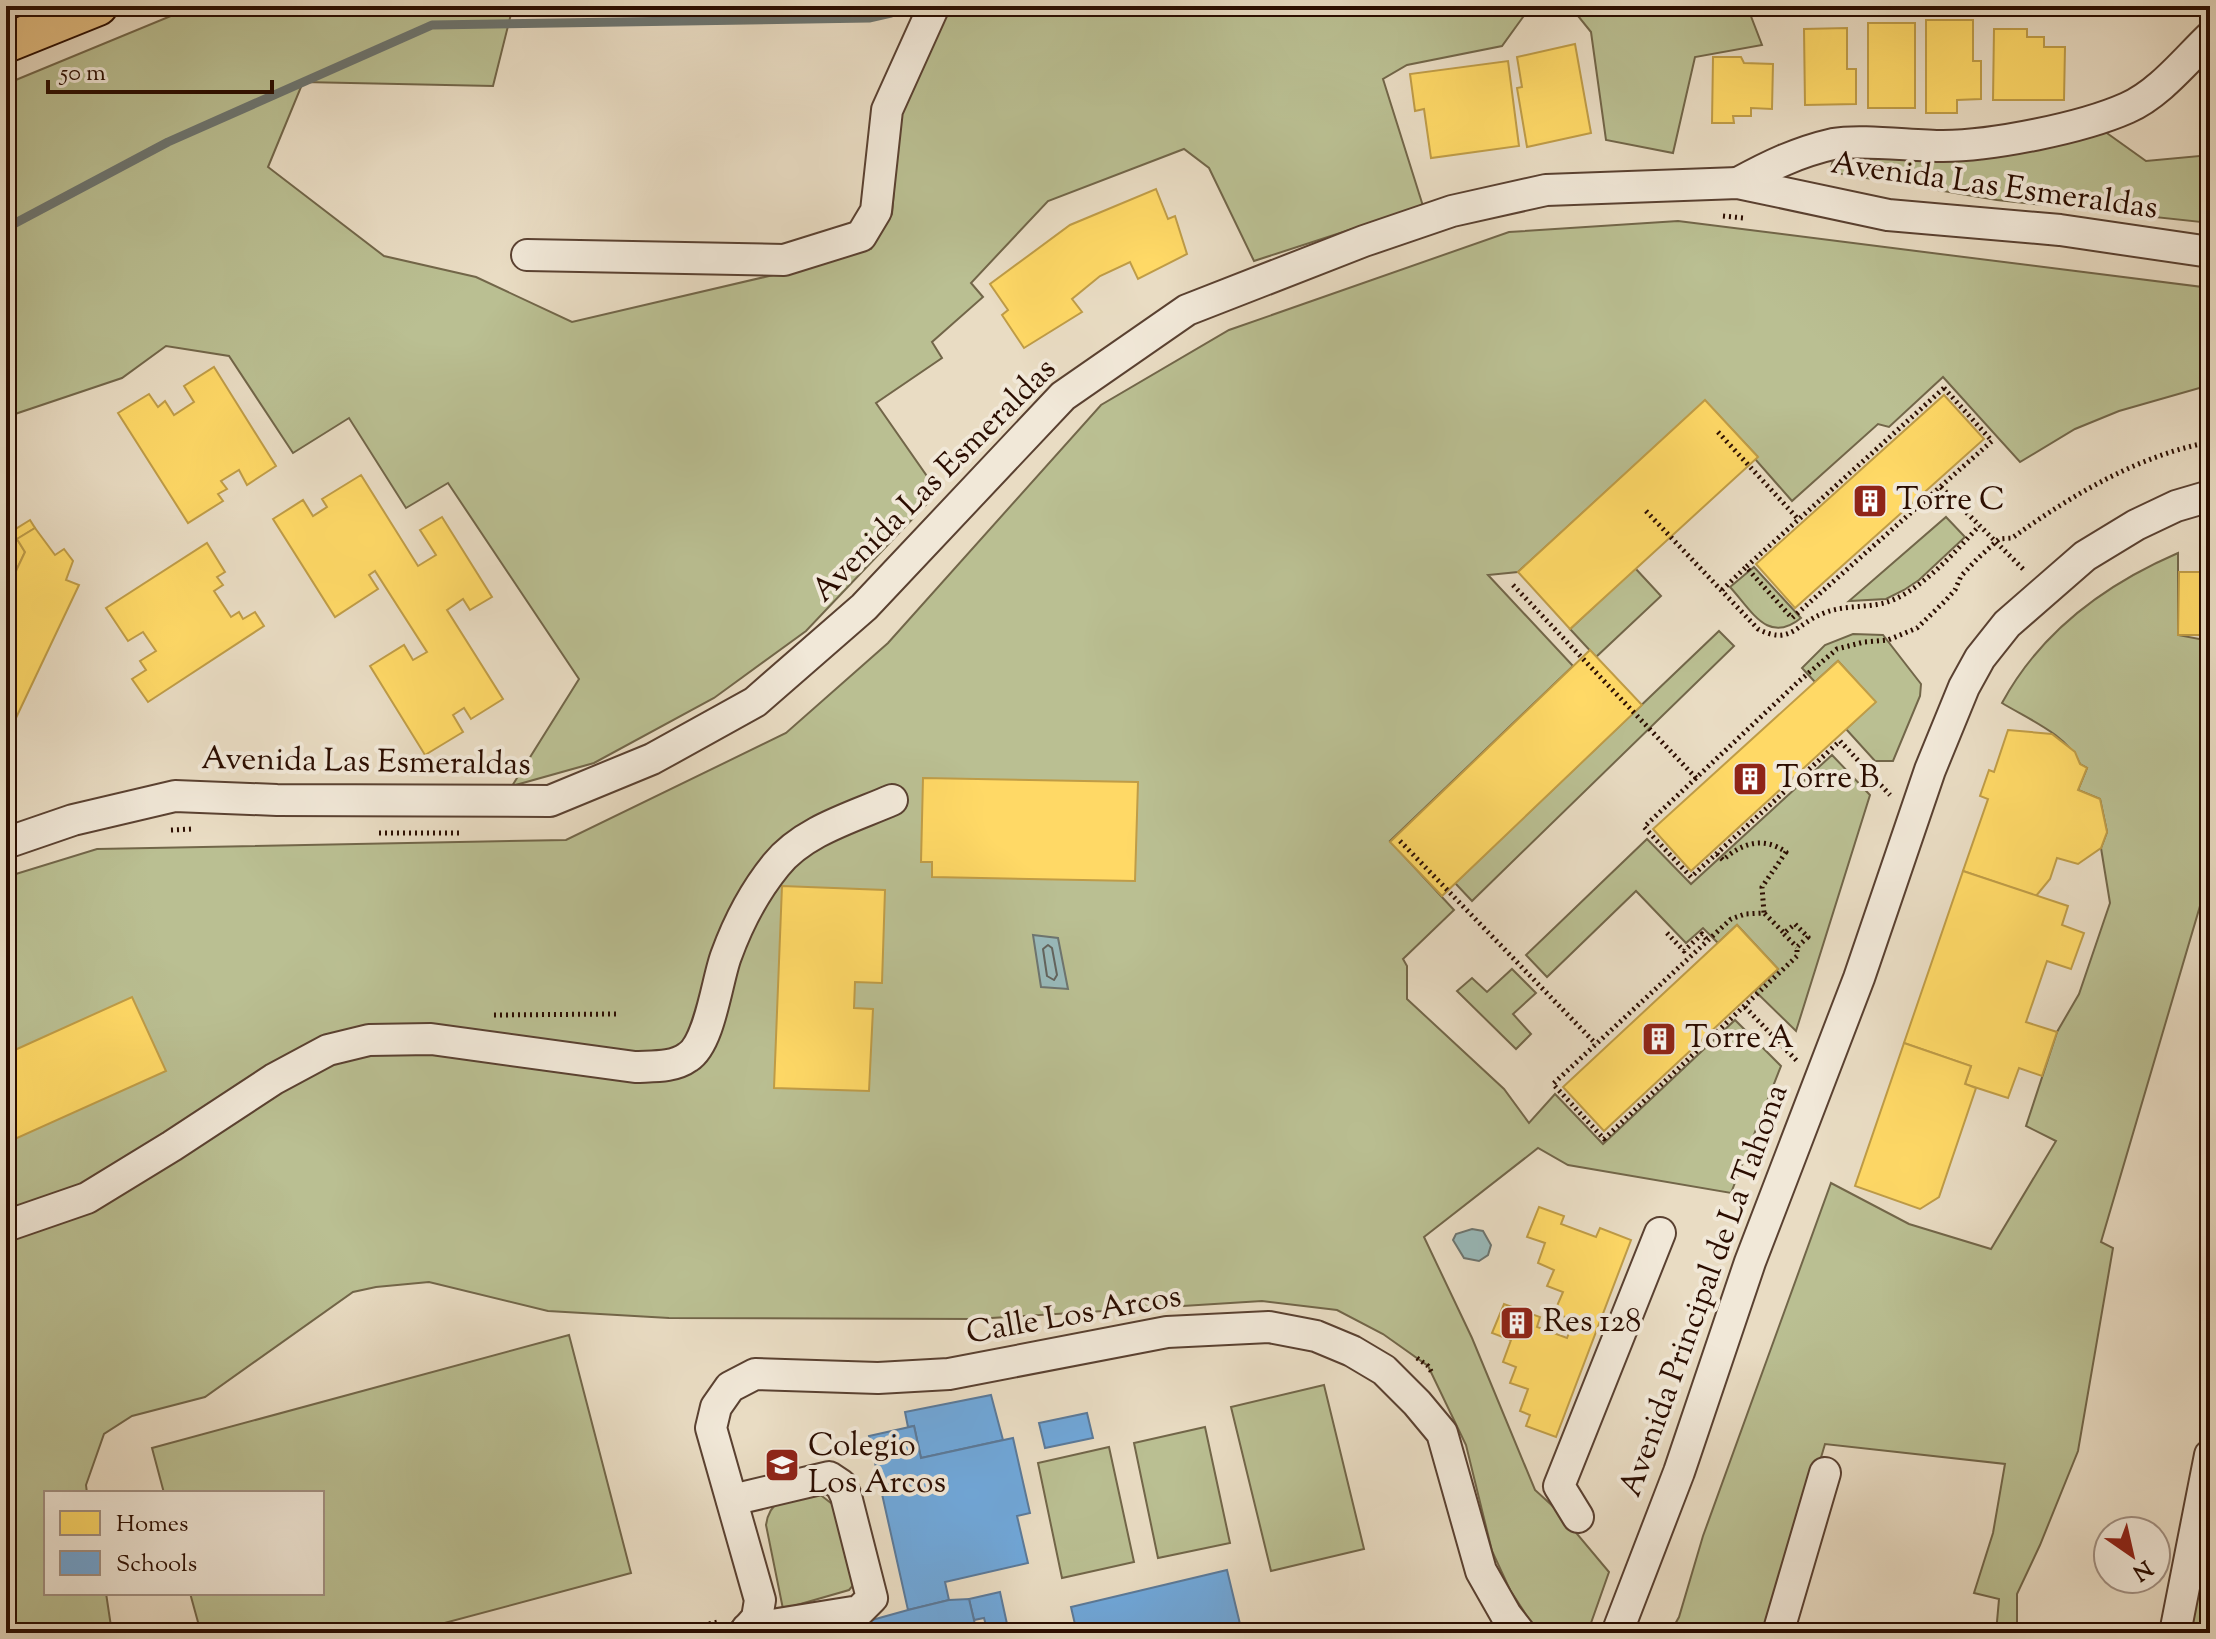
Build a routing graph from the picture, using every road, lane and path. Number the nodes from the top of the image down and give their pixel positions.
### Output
1 (98, 6) edge
2 (934, 6) edge
3 (2210, 37) edge
4 (6, 43) edge
5 (1738, 183) junction
6 (1721, 216) dead end
7 (1750, 218) dead end
8 (2210, 252) edge
9 (527, 255) dead end
10 (1718, 432) dead end
11 (2210, 442) edge
12 (1941, 487) junction
13 (2210, 496) edge
14 (1646, 511) dead end
15 (1798, 519) junction
16 (1979, 526) junction
17 (1995, 543) junction
18 (1746, 567) junction
19 (2028, 575) dead end
20 (1513, 585) dead end
21 (1722, 590) junction
22 (1696, 778) junction
23 (892, 800) dead end
24 (1894, 800) dead end
25 (201, 829) dead end
26 (157, 830) dead end
27 (370, 833) dead end
28 (475, 833) dead end
29 (1400, 841) dead end
30 (6, 843) edge
31 (1717, 854) junction
32 (1764, 913) junction
33 (1667, 933) dead end
34 (1784, 933) junction
35 (1708, 941) junction
36 (1797, 947) junction
37 (1745, 1007) junction
38 (1596, 1044) junction
39 (1800, 1063) dead end
40 (6, 1226) edge
41 (1660, 1233) dead end
42 (2210, 1455) edge
43 (1825, 1473) dead end
44 (732, 1500) junction
45 (1578, 1517) dead end
46 (738, 1627) edge
47 (668, 1633) edge
48 (1520, 1633) edge
49 (1617, 1633) edge
50 (1778, 1633) edge
51 (2175, 1633) edge

1 - 4 main road
2 - 9 street
3 - 5 street
5 - 8 street, Avenida Las Esmeraldas
5 - 30 street, Avenida Las Esmeraldas
6 - 7 path
10 - 15 path
11 - 17 path
12 - 15 path
12 - 16 path
12 - 18 path
13 - 49 street, Avenida Principal de La Tahona
14 - 21 path
15 - 18 path
16 - 17 path
16 - 21 path
17 - 19 path
17 - 22 path
18 - 21 path
20 - 22 path
22 - 31 path
23 - 40 street
24 - 31 path
25 - 26 path
27 - 28 path
29 - 38 path
31 - 32 path
32 - 34 path
32 - 35 path
33 - 35 path
34 - 36 path
34 - 36 path
35 - 38 path
36 - 37 path
37 - 38 path
37 - 39 path
41 - 45 street
42 - 51 street
43 - 50 street
44 - 46 street, Calle Los Arcos
44 - 46 street
44 - 48 street, Calle Los Arcos
46 - 47 path

